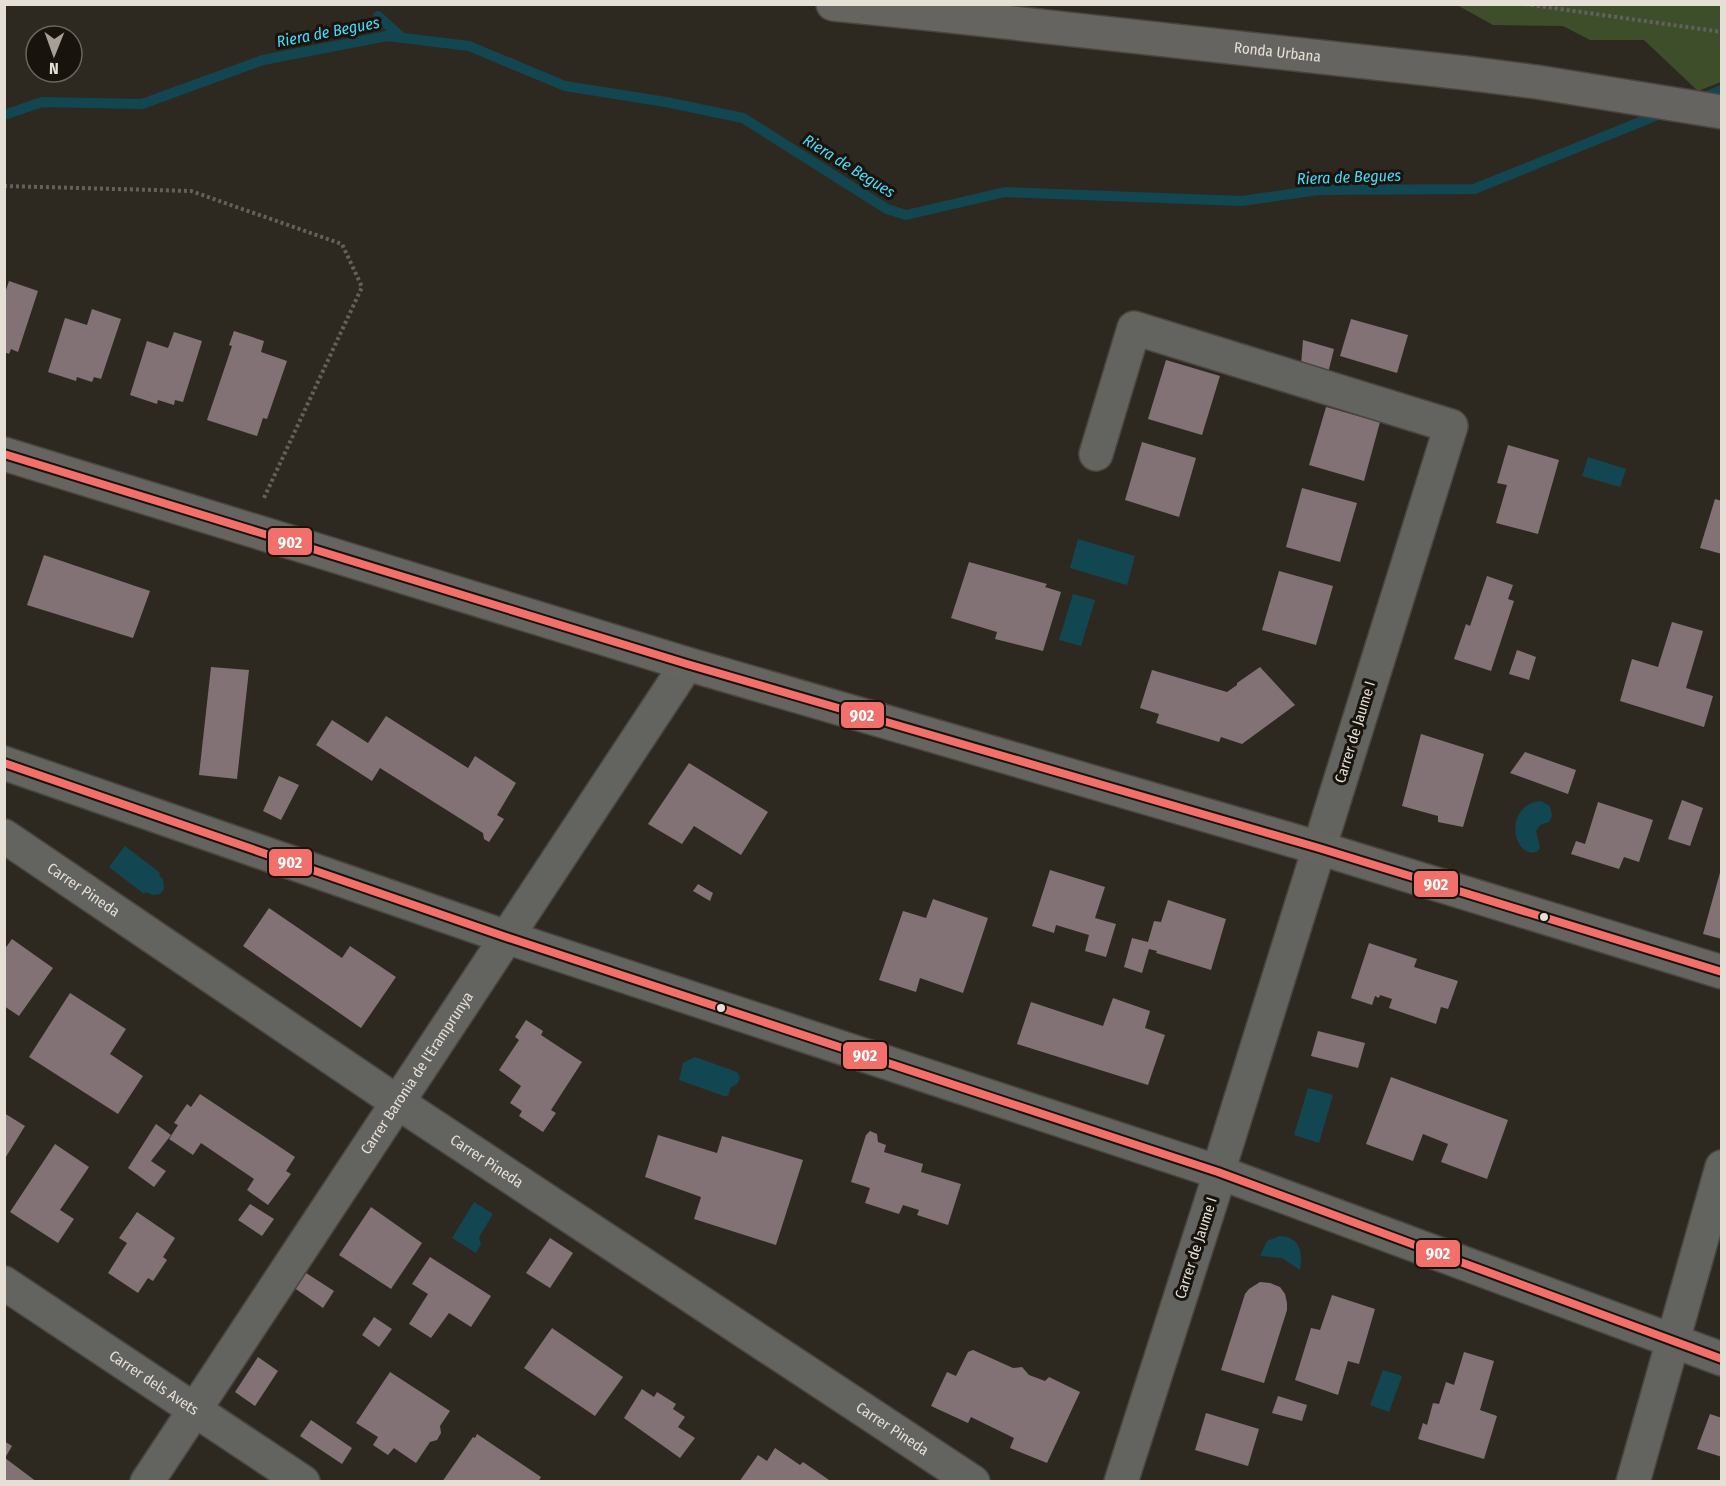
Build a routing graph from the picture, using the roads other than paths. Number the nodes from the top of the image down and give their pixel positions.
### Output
1 (833, 4) edge
2 (1722, 112) edge
3 (4, 454) edge
4 (1096, 454) dead end
5 (687, 664) junction
6 (4, 763) edge
7 (4, 836) edge
8 (1319, 848) junction
9 (506, 937) junction
10 (1722, 972) edge
11 (397, 1102) junction
12 (1722, 1167) edge
13 (1218, 1172) junction
14 (4, 1283) edge
15 (1673, 1341) junction
16 (1722, 1359) edge
17 (194, 1409) junction
18 (147, 1482) edge
19 (303, 1482) edge
20 (973, 1482) edge
21 (1121, 1482) edge
22 (1633, 1482) edge

1 - 2 street, Ronda Urbana
3 - 5 street
4 - 8 street, Carrer de Jaume I
5 - 8 street
5 - 9 street, Carrer Baronia de l'Eramprunya
6 - 9 street
7 - 11 street, Carrer Pineda
8 - 10 street
8 - 13 street, Carrer de Jaume I
9 - 11 street, Carrer Baronia de l'Eramprunya
9 - 13 street
11 - 17 street, Carrer Baronia de l'Eramprunya
11 - 20 street, Carrer Pineda
12 - 15 street
13 - 15 street
13 - 21 street, Carrer de Jaume I
14 - 17 street, Carrer dels Avets
15 - 16 street
15 - 22 street
17 - 18 street, Carrer Baronia de l'Eramprunya
17 - 19 street, Carrer dels Avets

